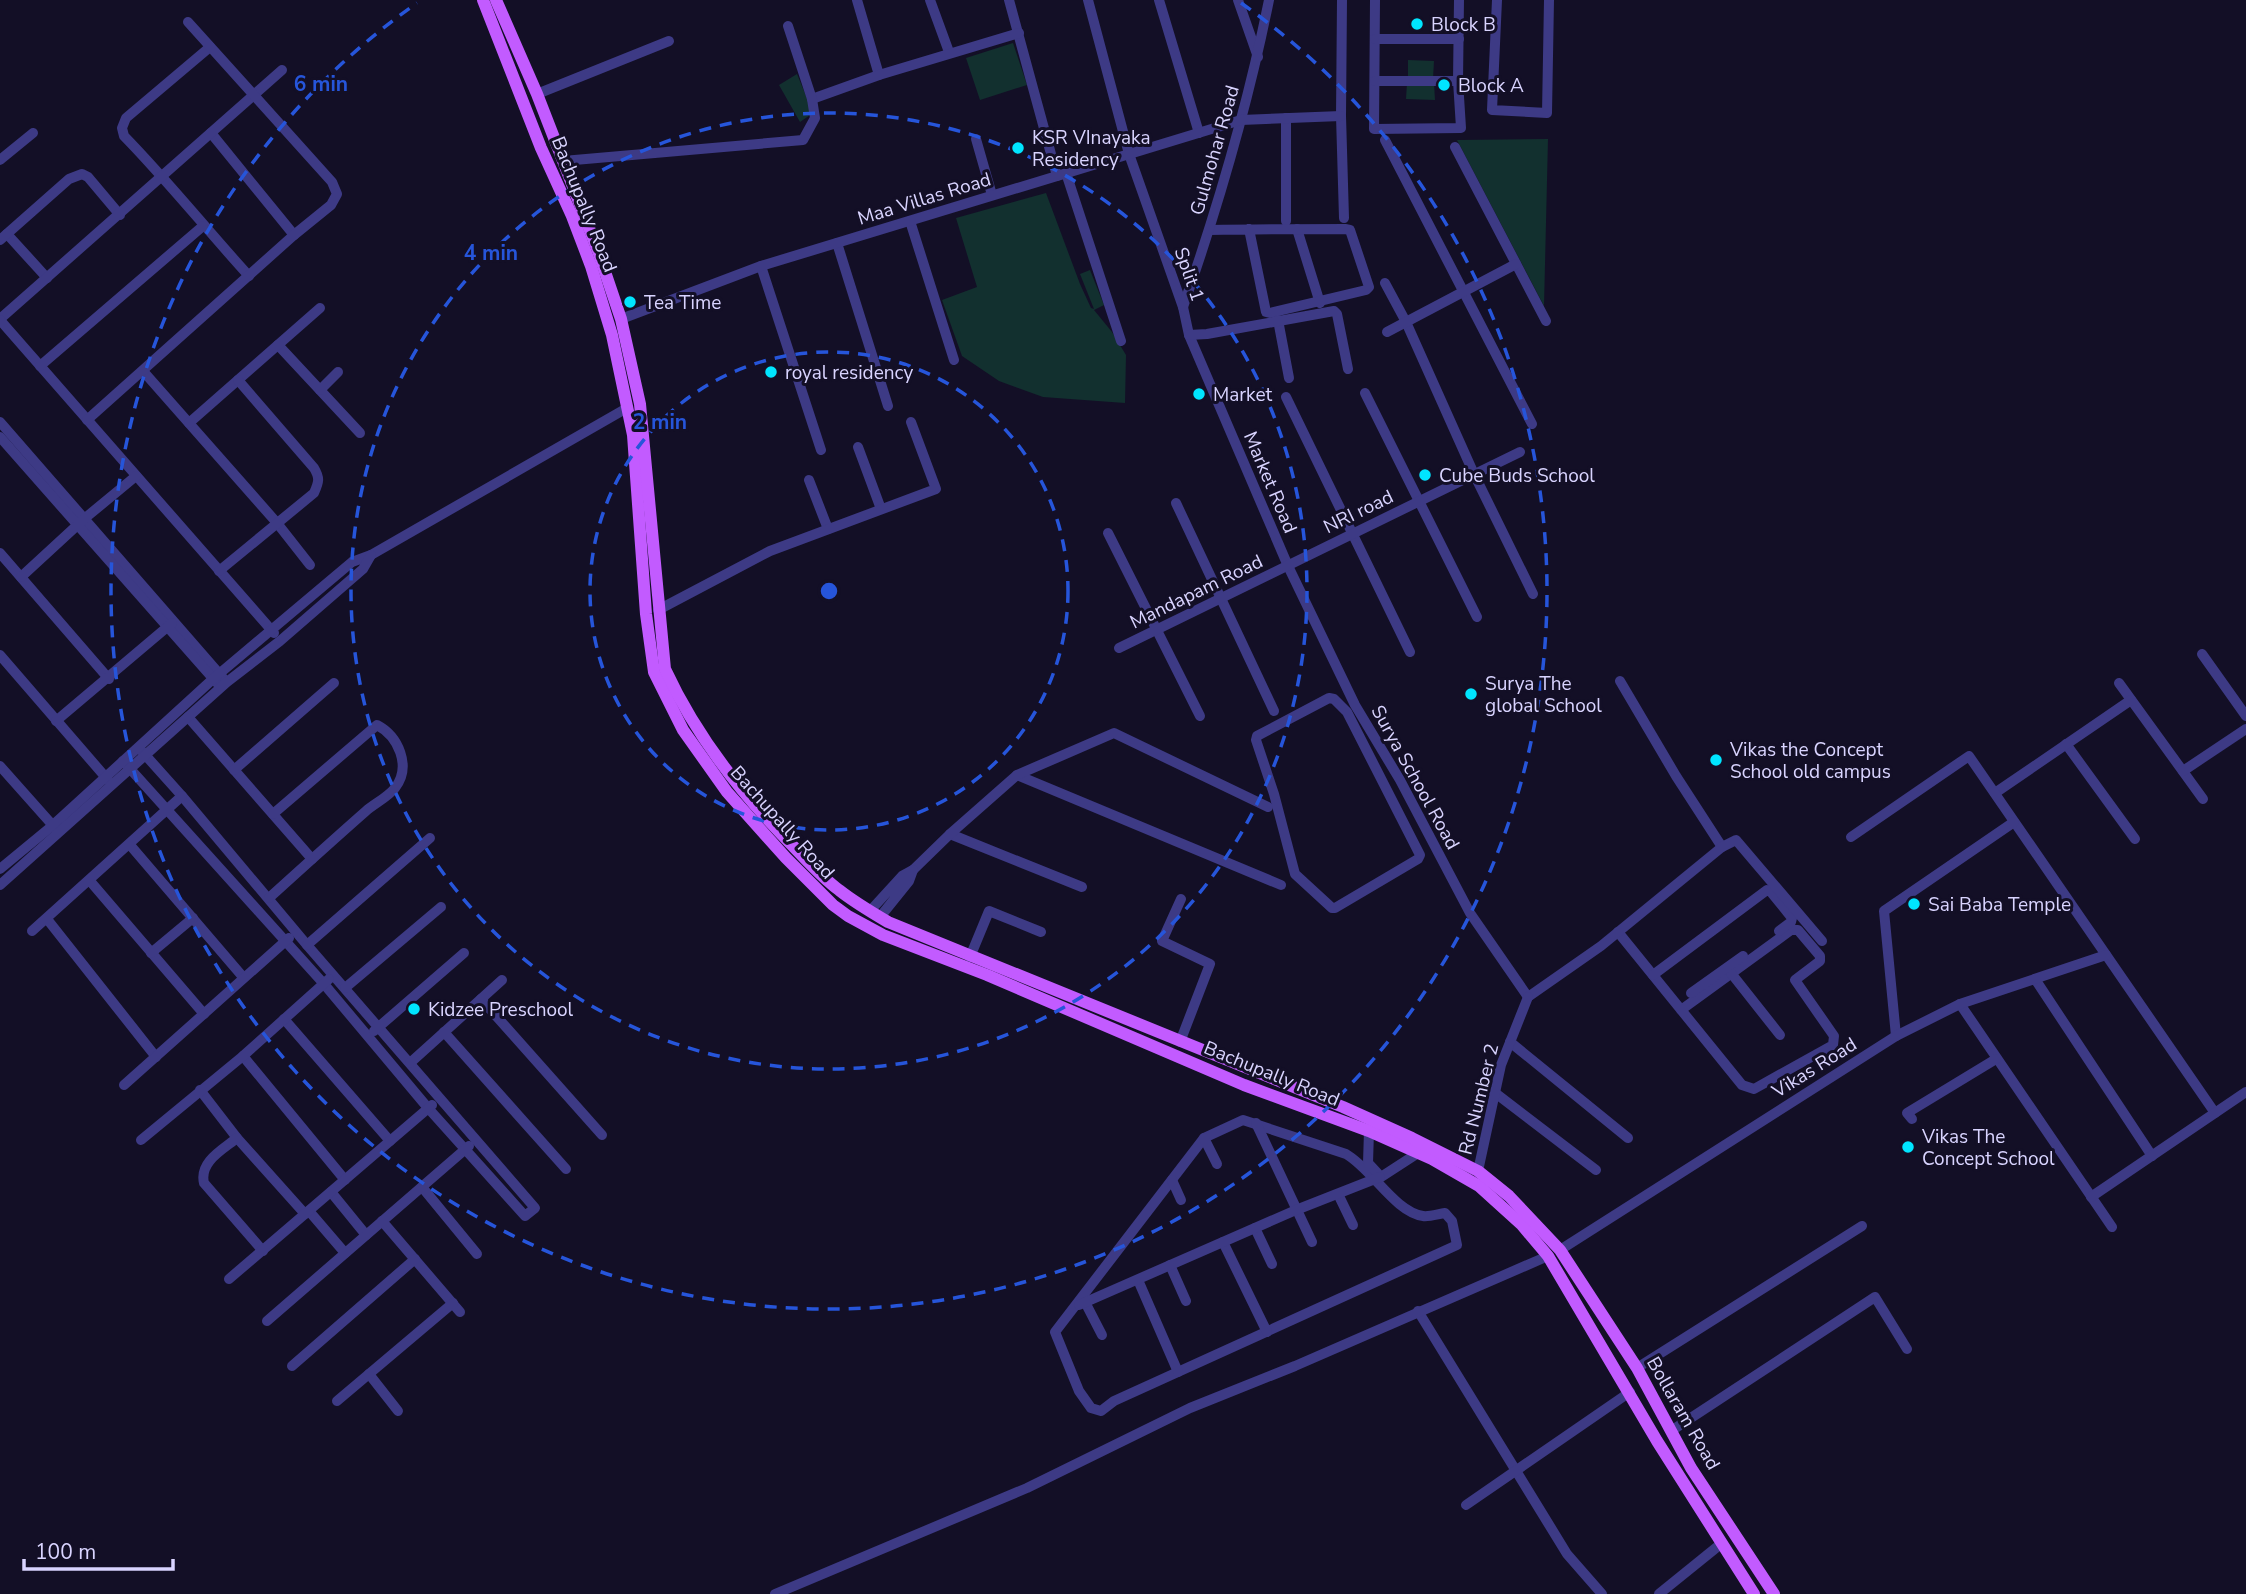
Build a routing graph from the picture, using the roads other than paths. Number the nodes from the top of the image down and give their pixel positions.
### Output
1 (483, 0) edge
2 (496, 0) edge
3 (858, 0) edge
4 (930, 0) edge
5 (1009, 0) edge
6 (1088, 0) edge
7 (1159, 0) edge
8 (1238, 0) edge
9 (1269, 0) edge
10 (1342, 0) edge
11 (1375, 0) edge
12 (1459, 0) edge
13 (1497, 0) edge
14 (1549, 0) edge
15 (188, 22) dead end
16 (788, 26) dead end
17 (1019, 33) junction
18 (1375, 38) junction
19 (1459, 39) junction
20 (669, 41) dead end
21 (210, 47) junction
22 (948, 52) junction
23 (1258, 57) junction
24 (282, 70) dead end
25 (880, 75) junction
26 (1375, 81) junction
27 (1458, 81) junction
28 (537, 94) junction
29 (255, 96) junction
30 (812, 99) junction
31 (1341, 116) junction
32 (1286, 118) junction
33 (1241, 120) junction
34 (1199, 132) junction
35 (33, 133) dead end
36 (212, 133) junction
37 (976, 139) dead end
38 (1385, 141) dead end
39 (1455, 147) dead end
40 (1128, 150) junction
41 (0, 160) edge
42 (563, 161) junction
43 (163, 175) junction
44 (1061, 175) junction
45 (992, 195) junction
46 (120, 215) junction
47 (1344, 218) dead end
48 (909, 221) junction
49 (1286, 221) dead end
50 (203, 226) junction
51 (1250, 229) junction
52 (1297, 229) junction
53 (1210, 230) junction
54 (294, 235) junction
55 (3, 237) edge
56 (837, 243) junction
57 (1517, 264) junction
58 (761, 266) junction
59 (249, 276) junction
60 (47, 278) junction
61 (1385, 283) dead end
62 (1464, 292) junction
63 (1320, 303) junction
64 (1183, 307) junction
65 (320, 308) dead end
66 (621, 319) junction
67 (0, 320) edge
68 (1278, 320) junction
69 (1546, 321) dead end
70 (1406, 322) junction
71 (1387, 332) dead end
72 (1189, 335) junction
73 (1121, 341) dead end
74 (278, 345) junction
75 (954, 360) dead end
76 (40, 366) junction
77 (1348, 369) dead end
78 (143, 371) junction
79 (338, 372) dead end
80 (1289, 378) dead end
81 (238, 380) junction
82 (320, 390) junction
83 (1365, 393) dead end
84 (1286, 397) dead end
85 (888, 405) dead end
86 (627, 408) junction
87 (87, 421) junction
88 (0, 422) edge
89 (911, 422) dead end
90 (189, 423) junction
91 (1532, 424) dead end
92 (360, 433) dead end
93 (0, 437) edge
94 (858, 447) dead end
95 (821, 450) dead end
96 (1520, 452) dead end
97 (1475, 474) junction
98 (136, 476) junction
99 (809, 480) dead end
100 (1419, 501) junction
101 (1177, 503) dead end
102 (881, 509) junction
103 (80, 522) junction
104 (277, 523) junction
105 (828, 529) junction
106 (1108, 533) dead end
107 (1353, 534) junction
108 (0, 552) edge
109 (371, 555) junction
110 (310, 565) dead end
111 (1288, 566) junction
112 (219, 571) junction
113 (21, 576) junction
114 (1533, 594) dead end
115 (1221, 598) junction
116 (658, 610) junction
117 (1477, 617) dead end
118 (170, 625) junction
119 (271, 630) junction
120 (1155, 630) junction
121 (280, 641) junction
122 (1119, 648) dead end
123 (1410, 652) dead end
124 (2202, 654) dead end
125 (0, 655) edge
126 (216, 676) junction
127 (108, 678) junction
128 (1620, 681) dead end
129 (334, 683) dead end
130 (2119, 683) dead end
131 (224, 685) junction
132 (2132, 700) junction
133 (1351, 708) junction
134 (1274, 711) dead end
135 (1200, 716) dead end
136 (2246, 716) edge
137 (188, 717) junction
138 (57, 721) junction
139 (2246, 729) edge
140 (2066, 744) junction
141 (142, 752) junction
142 (0, 765) edge
143 (127, 765) junction
144 (234, 769) junction
145 (2183, 771) junction
146 (1017, 775) junction
147 (1400, 780) junction
148 (109, 781) junction
149 (1385, 789) junction
150 (1995, 793) junction
151 (182, 796) junction
152 (2203, 799) dead end
153 (1268, 807) dead end
154 (167, 809) junction
155 (273, 814) junction
156 (2014, 821) junction
157 (56, 830) junction
158 (1428, 833) junction
159 (950, 834) junction
160 (1851, 837) dead end
161 (430, 838) dead end
162 (2135, 839) dead end
163 (1413, 842) junction
164 (130, 845) junction
165 (1723, 847) junction
166 (0, 852) edge
167 (312, 859) junction
168 (8, 867) edge
169 (90, 881) junction
170 (0, 885) edge
171 (1280, 885) dead end
172 (1082, 887) dead end
173 (269, 898) junction
174 (1181, 899) dead end
175 (441, 907) dead end
176 (875, 914) junction
177 (192, 918) junction
178 (47, 919) junction
179 (32, 931) dead end
180 (296, 931) junction
181 (1041, 932) dead end
182 (1618, 932) junction
183 (286, 941) junction
184 (1822, 941) dead end
185 (307, 944) junction
186 (151, 953) junction
187 (464, 953) dead end
188 (2106, 955) junction
189 (970, 957) junction
190 (1731, 973) junction
191 (334, 975) junction
192 (1653, 975) junction
193 (243, 977) junction
194 (2035, 979) junction
195 (502, 980) dead end
196 (324, 984) junction
197 (345, 988) junction
198 (1690, 993) dead end
199 (1528, 997) junction
200 (481, 999) junction
201 (1960, 1004) junction
202 (1681, 1010) junction
203 (204, 1014) junction
204 (284, 1019) junction
205 (379, 1027) junction
206 (444, 1032) junction
207 (1780, 1035) dead end
208 (368, 1036) junction
209 (1896, 1036) junction
210 (1181, 1042) junction
211 (1510, 1042) junction
212 (243, 1056) junction
213 (156, 1057) junction
214 (1996, 1059) junction
215 (410, 1063) junction
216 (124, 1085) dead end
217 (200, 1090) junction
218 (1494, 1092) junction
219 (2246, 1092) edge
220 (440, 1098) junction
221 (1318, 1098) junction
222 (428, 1108) junction
223 (1314, 1111) junction
224 (2215, 1113) junction
225 (1912, 1119) dead end
226 (1256, 1123) junction
227 (1369, 1131) junction
228 (602, 1135) dead end
229 (237, 1138) junction
230 (1204, 1138) junction
231 (1628, 1138) dead end
232 (141, 1140) dead end
233 (476, 1140) junction
234 (390, 1141) junction
235 (466, 1149) junction
236 (1418, 1153) junction
237 (2152, 1156) junction
238 (1217, 1164) dead end
239 (566, 1169) dead end
240 (1597, 1170) dead end
241 (1478, 1171) junction
242 (1378, 1178) junction
243 (345, 1180) junction
244 (1172, 1180) junction
245 (422, 1187) junction
246 (331, 1192) junction
247 (1338, 1194) junction
248 (2091, 1197) junction
249 (1181, 1200) dead end
250 (1296, 1210) junction
251 (307, 1212) junction
252 (382, 1221) junction
253 (1353, 1225) dead end
254 (1862, 1226) dead end
255 (2112, 1227) dead end
256 (1255, 1228) junction
257 (366, 1235) junction
258 (1223, 1242) junction
259 (1312, 1242) dead end
260 (263, 1251) junction
261 (345, 1253) junction
262 (1554, 1253) junction
263 (477, 1254) dead end
264 (415, 1259) junction
265 (1272, 1264) dead end
266 (1170, 1265) junction
267 (229, 1279) dead end
268 (1138, 1279) junction
269 (1186, 1301) dead end
270 (1081, 1304) junction
271 (1418, 1311) junction
272 (267, 1321) dead end
273 (1267, 1332) junction
274 (1102, 1335) dead end
275 (1907, 1349) dead end
276 (292, 1366) dead end
277 (1637, 1368) junction
278 (1178, 1372) junction
279 (369, 1374) junction
280 (1630, 1392) junction
281 (337, 1401) dead end
282 (398, 1411) dead end
283 (1671, 1431) junction
284 (1517, 1471) junction
285 (1466, 1505) dead end
286 (1722, 1543) junction
287 (775, 1594) edge
288 (1602, 1594) edge
289 (1659, 1594) edge
290 (1754, 1594) edge
291 (1774, 1594) edge

1 - 86 main road, Bachupally Road
2 - 28 main road, Bachupally Road
3 - 25 street
4 - 22 street
5 - 17 street
6 - 40 street, Split 1
7 - 34 street
8 - 23 street
9 - 23 street, Gulmohar Road
10 - 31 street
11 - 18 street
12 - 19 street
13 - 14 street
15 - 21 street
16 - 30 street
17 - 22 street
17 - 44 street
18 - 19 street
18 - 26 street
19 - 27 street
20 - 28 street
21 - 29 street
21 - 43 street
22 - 25 street
23 - 33 street, Gulmohar Road
24 - 29 street
25 - 30 street
26 - 27 street
26 - 27 street
28 - 42 main road, Bachupally Road
29 - 36 street
29 - 54 street
30 - 42 street
31 - 32 street, Maa Villas Road
31 - 47 street
32 - 33 street, Maa Villas Road
32 - 49 street
33 - 34 street, Maa Villas Road
33 - 53 street, Gulmohar Road
34 - 40 street, Maa Villas Road
35 - 41 street
36 - 43 street
36 - 54 street
37 - 45 street
38 - 62 street
39 - 57 street
40 - 44 street, Maa Villas Road
40 - 64 street, Split 1
42 - 66 main road, Bachupally Road
43 - 46 street
43 - 50 street
44 - 45 street, Maa Villas Road
44 - 73 street
45 - 48 street, Maa Villas Road
46 - 55 street
46 - 60 street
48 - 56 street, Maa Villas Road
48 - 75 street
50 - 59 street
50 - 76 street
51 - 52 street
51 - 53 street
51 - 63 street
52 - 63 street
52 - 63 street
53 - 64 street, Gulmohar Road
54 - 59 street
55 - 60 street
56 - 58 street, Maa Villas Road
56 - 85 street
57 - 62 street
57 - 69 street
58 - 66 street, Maa Villas Road
58 - 95 street
59 - 78 street
60 - 67 street
61 - 70 street
62 - 70 street
62 - 91 street
64 - 72 street, Split 1
65 - 74 street
66 - 116 main road, Bachupally Road
67 - 76 street
68 - 72 street
68 - 77 street
68 - 80 street
70 - 71 street
70 - 97 street
72 - 111 street, Market Road
74 - 81 street
74 - 82 street
76 - 87 street
78 - 87 street
78 - 90 street
79 - 82 street
81 - 90 street
81 - 104 street
82 - 92 street
83 - 100 street
84 - 107 street
86 - 109 street
86 - 223 main road, Bachupally Road
87 - 98 street
88 - 103 street
89 - 102 street
90 - 104 street
93 - 103 street
94 - 102 street
96 - 97 street, NRI road
97 - 100 street, NRI road
97 - 114 street
98 - 103 street
98 - 112 street
99 - 105 street
100 - 107 street, NRI road
100 - 117 street
101 - 115 street
102 - 105 street
103 - 113 street
103 - 118 street
104 - 110 street
104 - 112 street
105 - 116 street
106 - 120 street
107 - 111 street, NRI road
107 - 123 street
108 - 113 street
109 - 119 street
109 - 121 street
111 - 115 street, Mandapam Road
111 - 133 street, Surya School Road
112 - 119 street
113 - 127 street
115 - 120 street, Mandapam Road
115 - 134 street
116 - 176 main road, Bachupally Road
118 - 126 street
118 - 127 street
119 - 121 street
119 - 126 street
120 - 122 street, Mandapam Road
120 - 135 street
121 - 131 street
124 - 136 street
125 - 138 street
126 - 131 street
126 - 141 street
127 - 138 street
128 - 165 street
129 - 144 street
130 - 132 street
131 - 137 street
132 - 140 street
132 - 145 street
133 - 147 street, Surya School Road
133 - 149 street
133 - 163 street
137 - 141 street
137 - 144 street
138 - 148 street
139 - 145 street
140 - 150 street
140 - 162 street
141 - 143 street
141 - 151 street
142 - 157 street
143 - 148 street
143 - 154 street
144 - 155 street
145 - 152 street
146 - 153 street
146 - 159 street
146 - 171 street
147 - 149 street
147 - 158 street, Surya School Road
148 - 157 street
149 - 163 street
150 - 156 street
150 - 160 street
151 - 154 street
151 - 173 street
154 - 164 street
154 - 183 street
155 - 167 street
155 - 167 street
156 - 188 street
156 - 209 street
157 - 168 street
158 - 163 street
158 - 199 street, Surya School Road
159 - 172 street
159 - 176 street
161 - 185 street
164 - 169 street
164 - 177 street
165 - 182 street
165 - 184 street
166 - 168 street
167 - 173 street
168 - 170 street
169 - 178 street
169 - 186 street
173 - 180 street
174 - 210 street
175 - 197 street
176 - 189 main road, Bachupally Road
177 - 186 street
177 - 193 street
178 - 179 street
178 - 213 street
180 - 183 street
180 - 185 street
181 - 189 street
182 - 192 street
182 - 199 street
183 - 193 street
183 - 196 street
185 - 191 street
186 - 203 street
187 - 205 street
188 - 194 street, Vikas Road
188 - 224 street
189 - 210 main road, Bachupally Road
190 - 202 street
190 - 202 street
190 - 207 street
191 - 196 street
191 - 197 street
192 - 198 street
192 - 202 street
193 - 203 street
194 - 201 street, Vikas Road
194 - 237 street
195 - 200 street
196 - 204 street
196 - 208 street
197 - 205 street
199 - 211 street, Rd Number 2
200 - 206 street
200 - 228 street
201 - 209 street, Vikas Road
201 - 214 street
203 - 213 street
204 - 212 street
204 - 234 street
205 - 208 street
205 - 215 street
206 - 215 street
206 - 239 street
208 - 222 street
209 - 262 street, Vikas Road
210 - 221 main road, Bachupally Road
211 - 218 street, Rd Number 2
211 - 231 street
212 - 217 street
212 - 243 street
213 - 216 street
214 - 225 street
214 - 248 street
215 - 220 street
217 - 229 street
217 - 232 street
218 - 240 street
218 - 241 street, Rd Number 2
219 - 224 street
220 - 222 street
220 - 233 street
221 - 223 main road
221 - 241 main road, Bachupally Road
222 - 234 street
222 - 235 street
223 - 227 main road, Bachupally Road
224 - 237 street
226 - 230 street
226 - 242 street
226 - 250 street
227 - 236 main road, Bachupally Road
227 - 242 street
229 - 251 street
229 - 260 street
230 - 238 street
230 - 244 street
233 - 235 street
233 - 235 street
234 - 243 street
235 - 245 street
236 - 242 street
236 - 262 main road, Bachupally Road
237 - 248 street
241 - 262 main road, Bachupally Road
242 - 247 street
242 - 273 street
243 - 246 street
244 - 249 street
244 - 270 street
245 - 252 street
245 - 263 street
246 - 251 street
246 - 257 street
247 - 250 street
247 - 253 street
248 - 255 street
250 - 256 street
250 - 259 street
251 - 260 street
251 - 261 street
252 - 257 street
252 - 264 street
254 - 277 street
256 - 258 street
256 - 265 street
257 - 261 street
258 - 266 street
258 - 273 street
260 - 267 street
261 - 272 street
262 - 271 street, Vikas Road
262 - 277 main road, Bollaram Road
262 - 280 main road, Bollaram Road
264 - 276 street
264 - 279 street
266 - 268 street
266 - 269 street
268 - 270 street
268 - 278 street
270 - 274 street
270 - 278 street
271 - 284 street
271 - 287 street, Vikas Road
273 - 278 street
275 - 283 street
277 - 283 main road, Bollaram Road
279 - 281 street
279 - 282 street
280 - 284 street
280 - 286 main road, Bollaram Road
283 - 291 main road, Bollaram Road
284 - 285 street
284 - 288 street
286 - 289 street
286 - 290 main road, Bollaram Road

